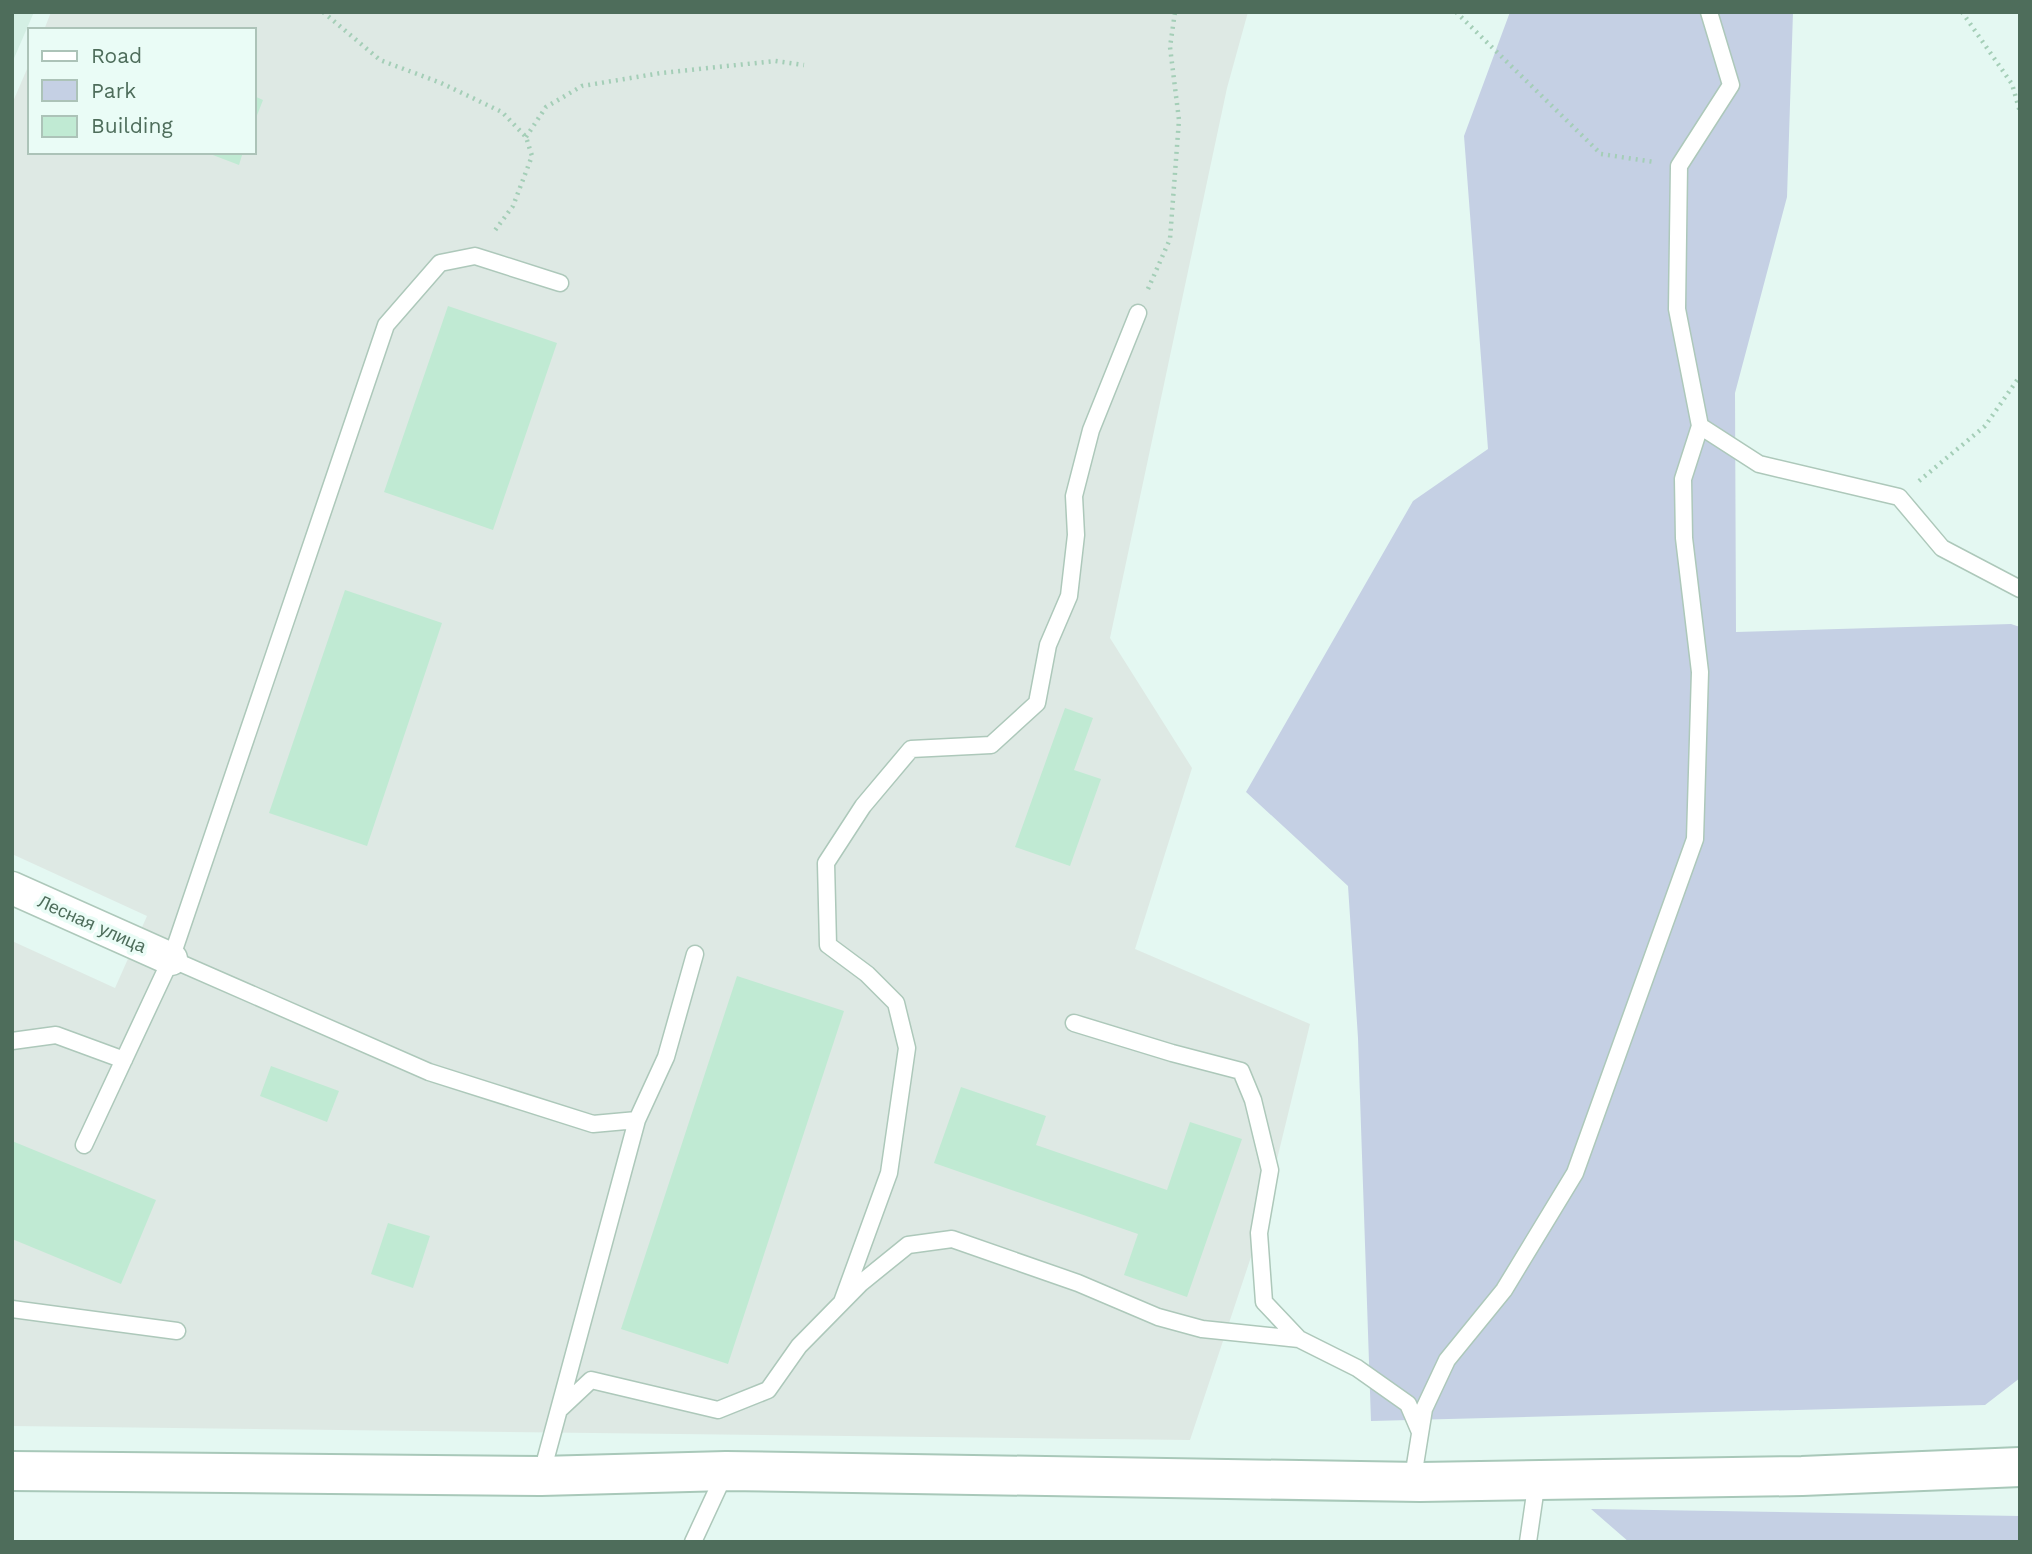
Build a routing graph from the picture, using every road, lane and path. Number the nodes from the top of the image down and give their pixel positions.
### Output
1 (323, 12) edge
2 (1175, 12) edge
3 (1456, 12) edge
4 (1709, 12) edge
5 (1962, 12) edge
6 (804, 65) dead end
7 (2020, 112) edge
8 (526, 137) junction
9 (1679, 166) junction
10 (475, 256) junction
11 (560, 283) dead end
12 (1138, 313) joint
13 (2020, 376) edge
14 (1700, 426) junction
15 (1899, 497) junction
16 (2020, 589) edge
17 (12, 888) edge
18 (695, 954) dead end
19 (171, 959) junction
20 (1074, 1023) dead end
21 (12, 1041) edge
22 (124, 1060) junction
23 (636, 1120) junction
24 (84, 1144) dead end
25 (842, 1302) junction
26 (12, 1309) edge
27 (177, 1331) dead end
28 (1299, 1339) junction
29 (560, 1409) junction
30 (1420, 1432) junction
31 (2020, 1467) edge
32 (12, 1471) edge
33 (726, 1471) junction
34 (541, 1476) junction
35 (1537, 1480) junction
36 (1420, 1482) junction
37 (693, 1542) edge
38 (1528, 1542) edge

1 - 8 path
2 - 12 path
3 - 9 path
4 - 9 lane
5 - 7 path
6 - 8 path
8 - 10 path
9 - 14 lane
10 - 11 lane
10 - 19 lane
12 - 25 lane
13 - 15 path
14 - 15 lane
14 - 30 lane
15 - 16 lane
17 - 19 street, Лесная улица
18 - 23 lane
19 - 22 lane
19 - 23 lane
20 - 28 lane
21 - 22 lane
22 - 24 lane
23 - 29 lane
25 - 28 lane
25 - 29 lane
26 - 27 lane
28 - 30 lane
29 - 34 lane
30 - 36 lane
31 - 35 street
32 - 34 street
33 - 34 street
33 - 36 street
33 - 37 lane
35 - 36 street
35 - 38 lane

